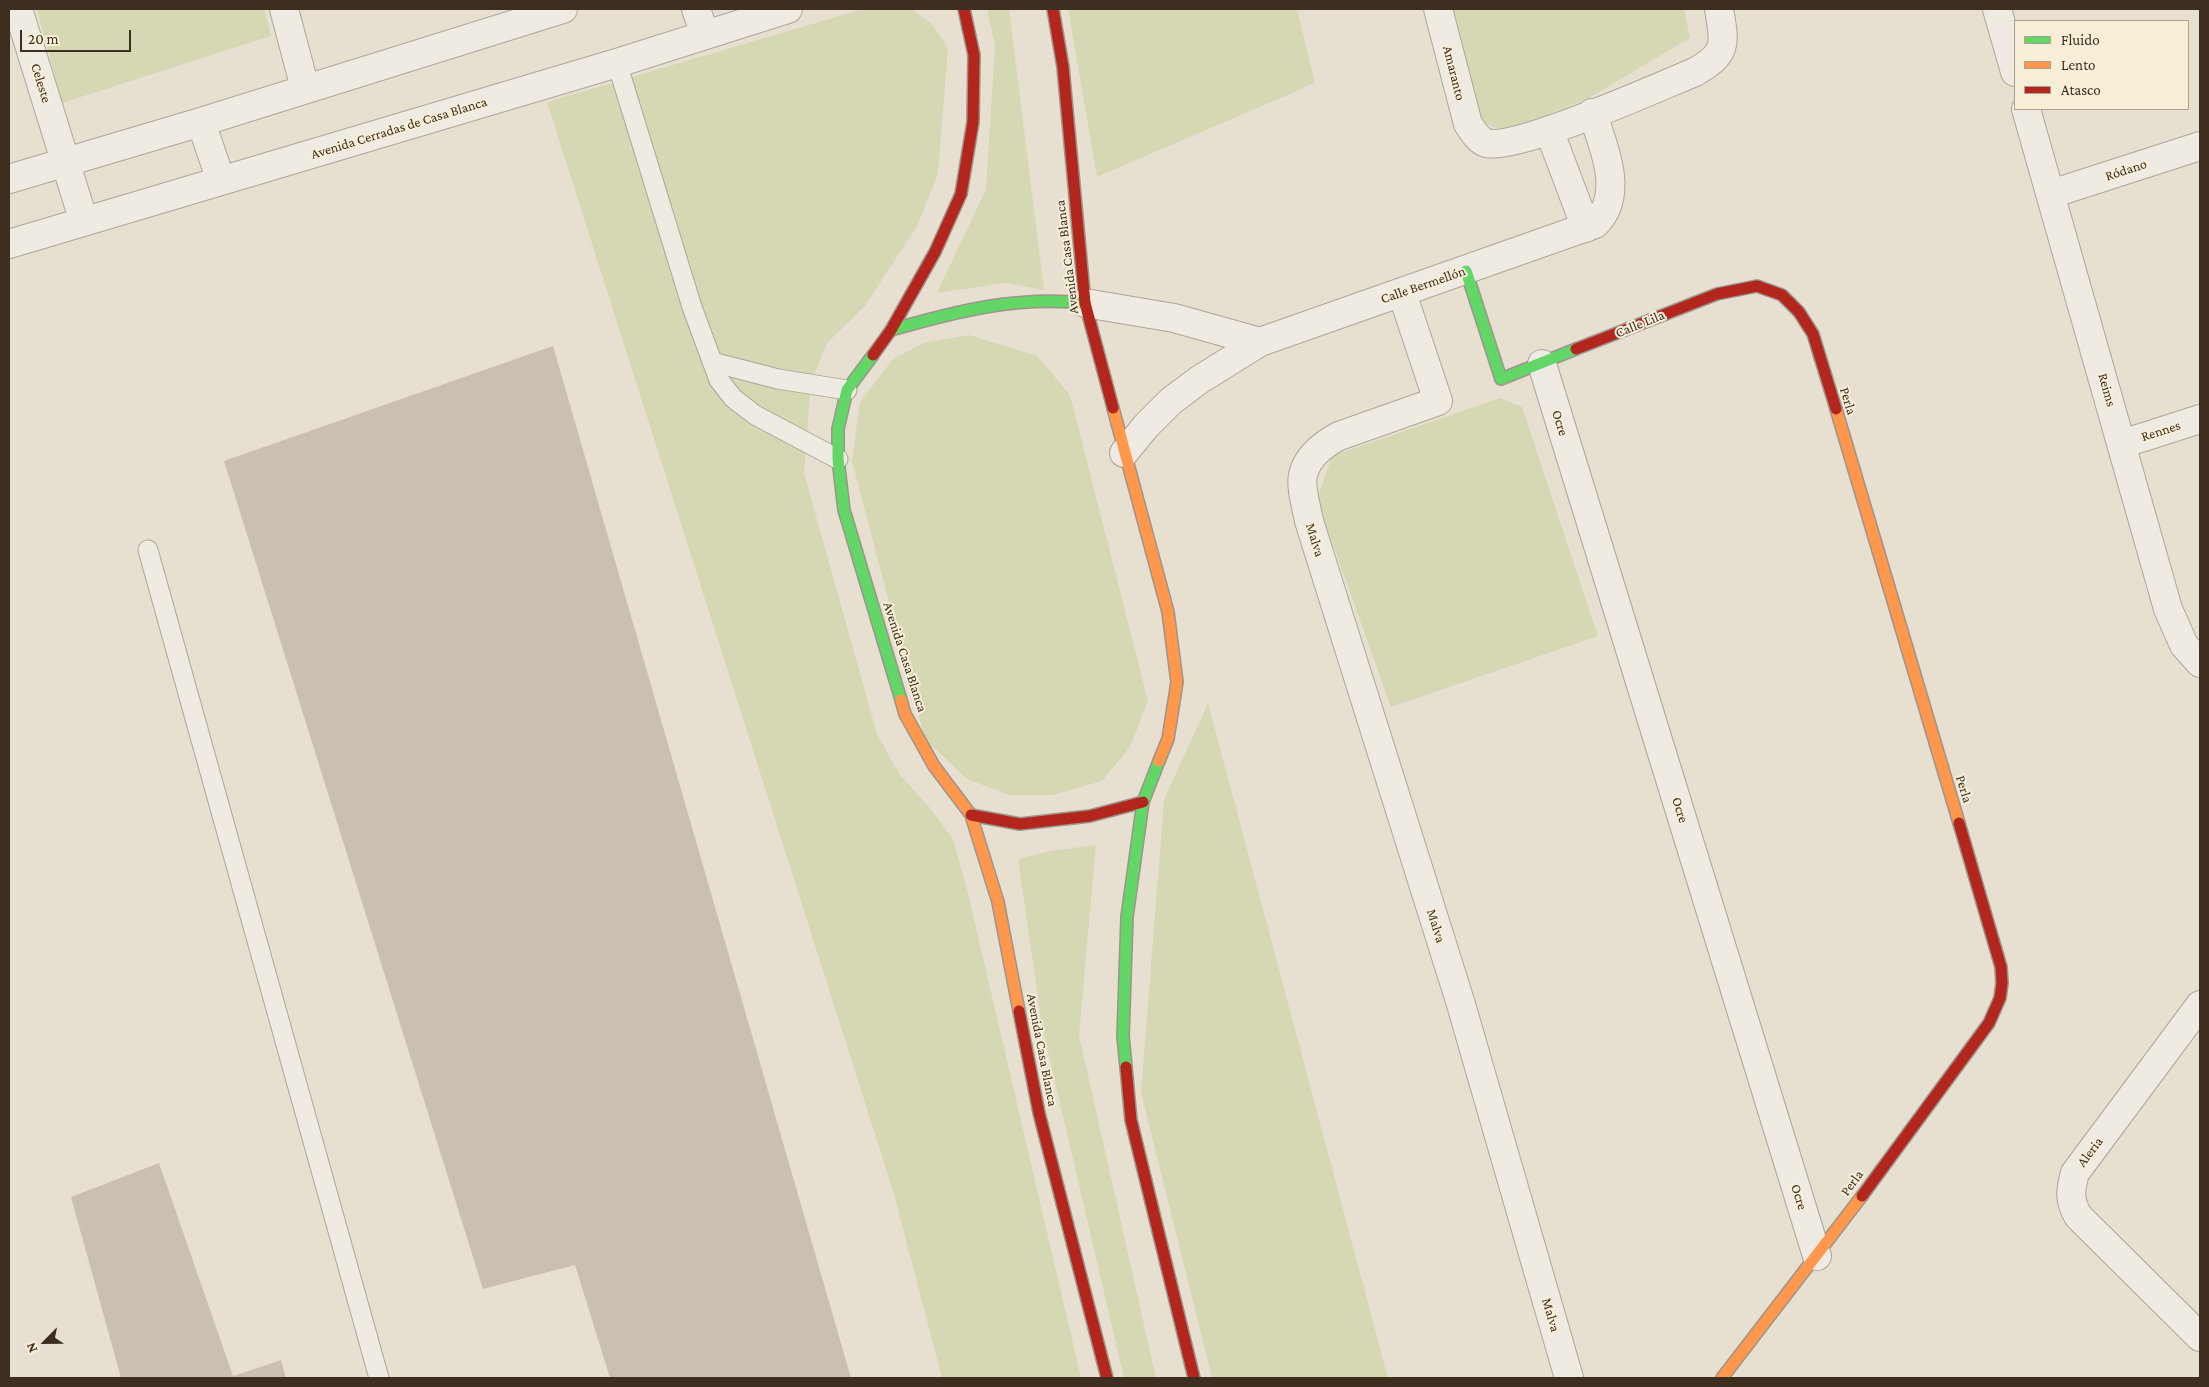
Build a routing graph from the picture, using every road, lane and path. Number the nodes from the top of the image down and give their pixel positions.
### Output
1 (18, 9) edge
2 (284, 9) edge
3 (563, 9) edge
4 (696, 9) edge
5 (788, 9) edge
6 (1053, 9) edge
7 (1438, 9) edge
8 (1719, 9) edge
9 (1997, 9) edge
10 (963, 10) edge
11 (705, 35) junction
12 (617, 62) junction
13 (2014, 68) edge
14 (305, 88) junction
15 (2026, 110) edge
16 (1592, 113) junction
17 (201, 122) junction
18 (1549, 130) junction
19 (2200, 146) edge
20 (66, 161) junction
21 (9, 179) edge
22 (221, 181) junction
23 (2051, 194) junction
24 (84, 222) junction
25 (1586, 228) junction
26 (9, 244) edge
27 (1466, 271) junction
28 (1402, 293) junction
29 (1782, 295) joint
30 (1085, 303) junction
31 (892, 330) junction
32 (1260, 342) junction
33 (712, 362) junction
34 (1542, 364) junction
35 (847, 390) junction
36 (2200, 419) edge
37 (2122, 444) junction
38 (1124, 453) junction
39 (838, 459) junction
40 (148, 550) dead end
41 (2200, 663) edge
42 (1143, 802) junction
43 (970, 815) junction
44 (2200, 1005) edge
45 (1817, 1256) junction
46 (2200, 1337) edge
47 (379, 1378) edge
48 (1107, 1378) edge
49 (1194, 1378) edge
50 (1569, 1378) edge
51 (1722, 1378) edge

1 - 20 street, Celeste
2 - 14 street
3 - 14 street
4 - 11 street
5 - 11 street, Avenida Cerradas de Casa Blanca
6 - 30 street, Avenida Casa Blanca
7 - 18 street, Amaranto
8 - 16 street
9 - 13 street
10 - 31 street, Avenida Casa Blanca
11 - 12 street, Avenida Cerradas de Casa Blanca
12 - 22 street, Avenida Cerradas de Casa Blanca
12 - 33 lane
14 - 17 street
15 - 23 street, Reims
16 - 18 street
16 - 25 street, Calle Bermellón
17 - 20 street
17 - 22 street
18 - 25 street
19 - 23 street, Ródano
20 - 21 street
20 - 24 street, Celeste
22 - 24 street, Avenida Cerradas de Casa Blanca
23 - 37 street, Reims
24 - 26 street, Avenida Cerradas de Casa Blanca
25 - 27 street, Calle Bermellón
27 - 28 street, Calle Bermellón
27 - 34 street, Calle Lila
28 - 32 street, Calle Bermellón
28 - 50 street, Malva
29 - 34 street, Calle Lila
29 - 45 street, Perla
30 - 31 street
30 - 32 street
30 - 38 street, Avenida Casa Blanca
31 - 35 street, Avenida Casa Blanca
32 - 38 street, Calle Bermellón
33 - 35 lane
33 - 39 lane
34 - 45 street, Ocre
35 - 39 street, Avenida Casa Blanca
36 - 37 street, Rennes
37 - 41 street, Reims
38 - 42 street, Avenida Casa Blanca
39 - 43 street, Avenida Casa Blanca
40 - 47 lane
42 - 43 street
42 - 49 street, Avenida Casa Blanca
43 - 48 street, Avenida Casa Blanca
44 - 46 street, Aleria
45 - 51 street

